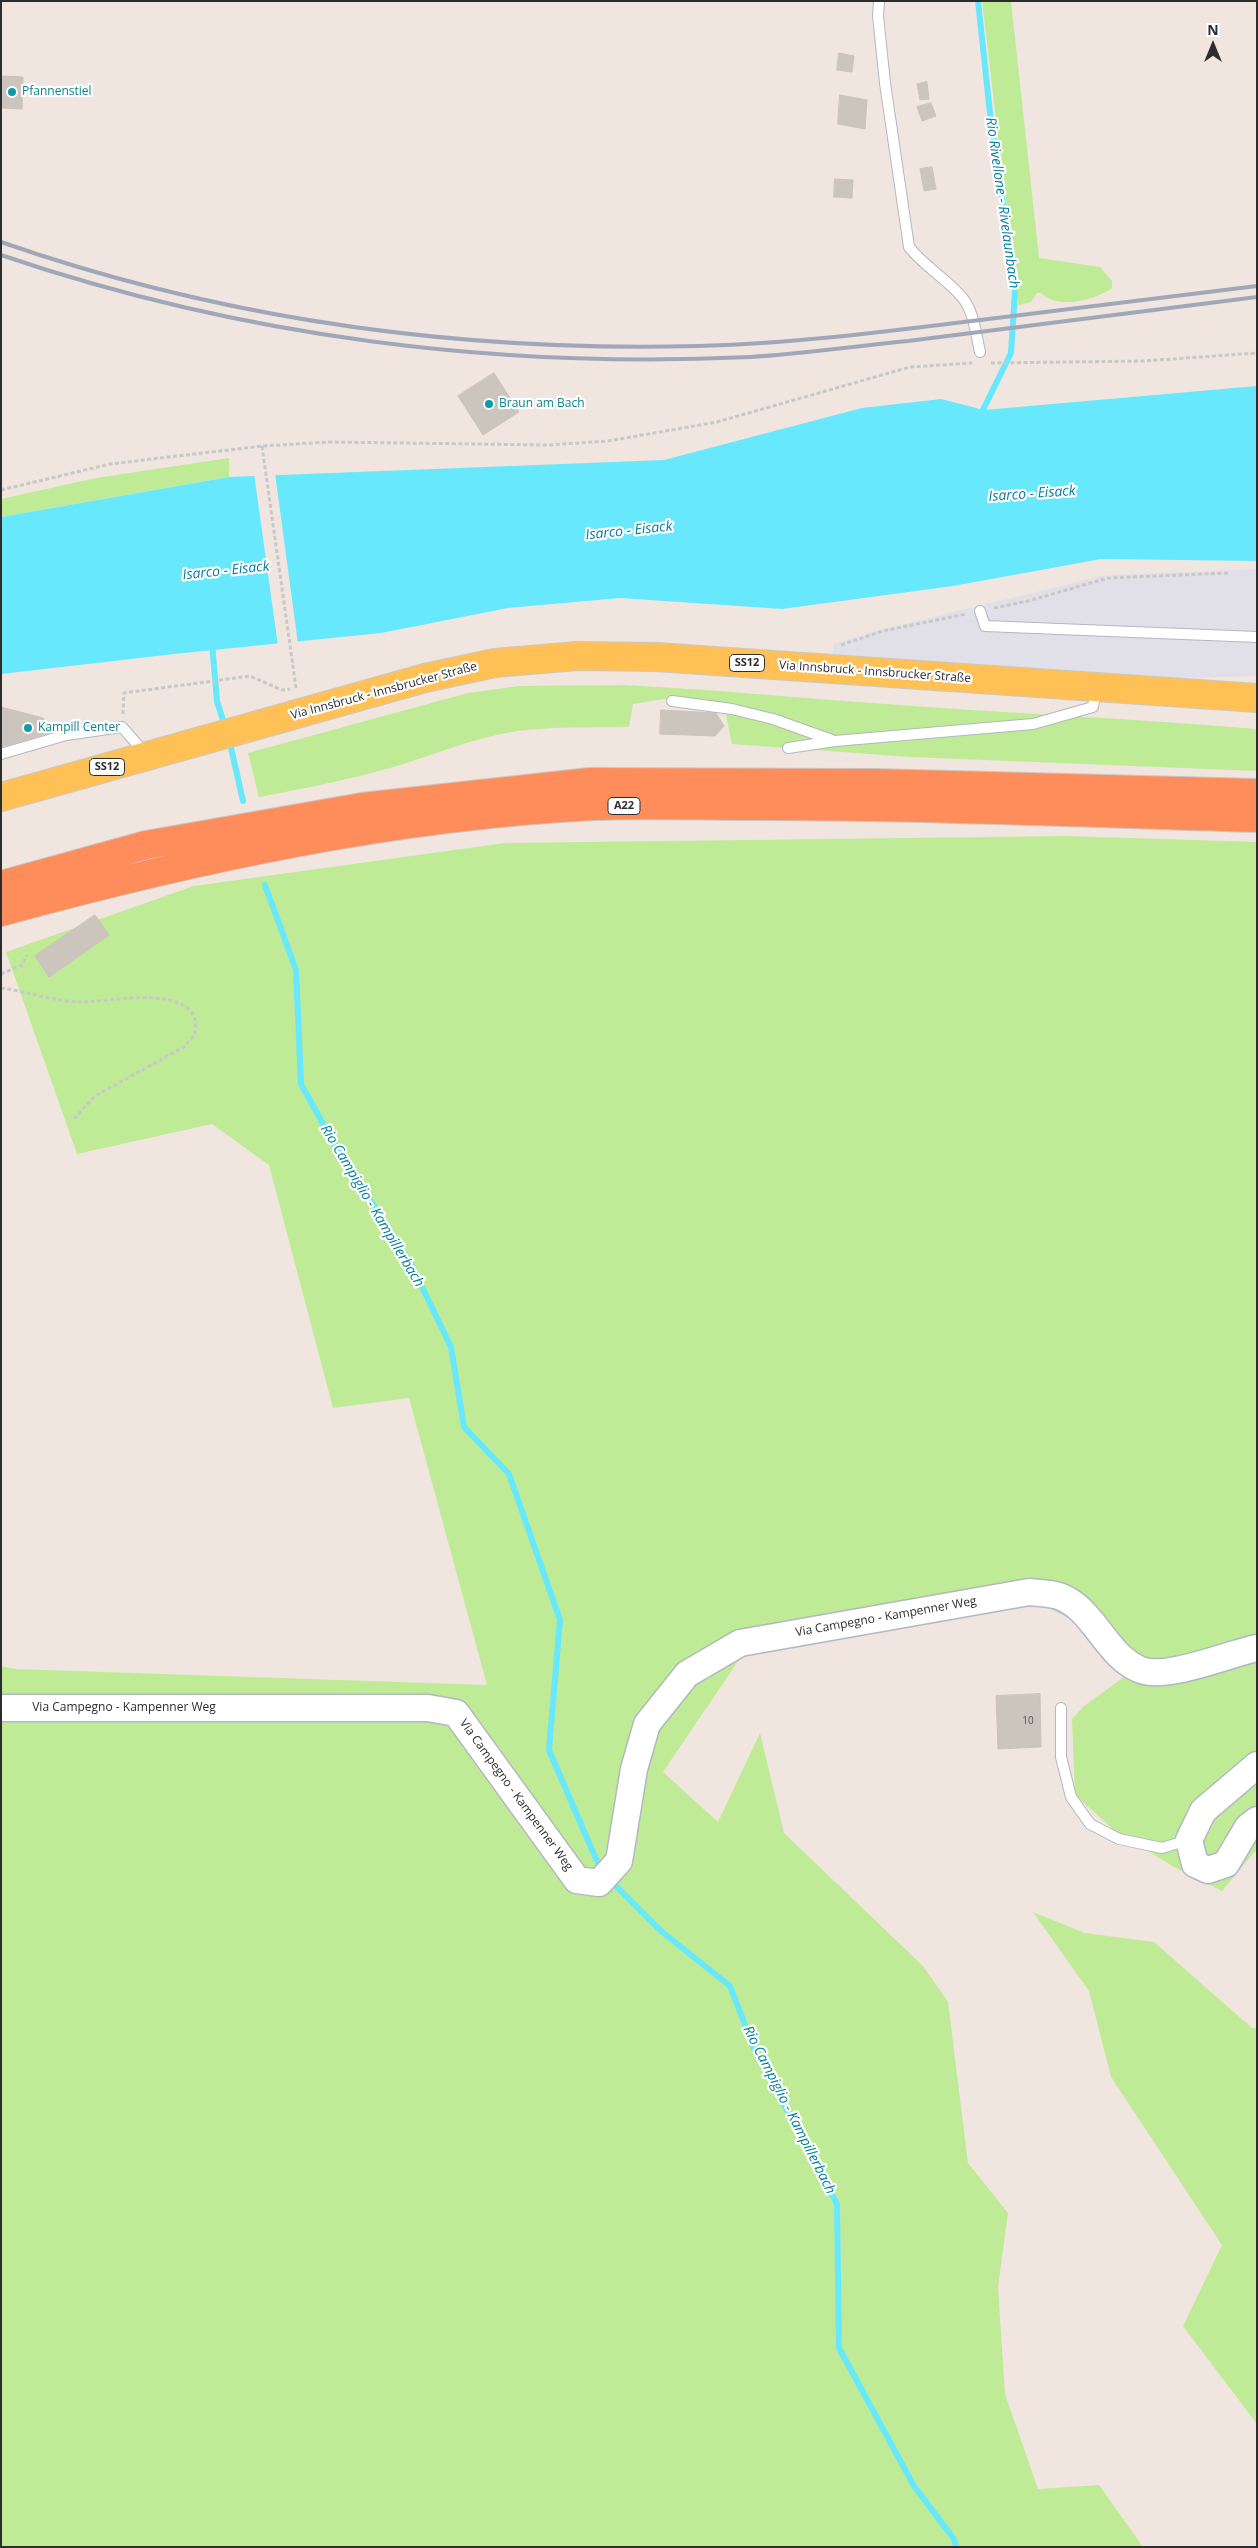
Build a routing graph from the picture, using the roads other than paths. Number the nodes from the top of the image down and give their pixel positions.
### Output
1 (879, 1) edge
2 (980, 352) dead end
3 (980, 611) road end
4 (1257, 637) edge
5 (1096, 688) junction
6 (1257, 698) edge
7 (672, 701) dead end
8 (835, 741) junction
9 (788, 748) dead end
10 (1, 754) edge
11 (146, 755) junction
12 (1257, 793) edge
13 (1, 797) edge
14 (1257, 818) edge
15 (1, 885) edge
16 (1, 912) edge
17 (1257, 1648) edge
18 (1, 1708) edge
19 (1061, 1708) dead end
20 (1257, 1765) edge
21 (1257, 1820) edge
22 (1189, 1840) junction

1 - 2 lane
3 - 4 lane
5 - 6 main road, Via Innsbruck - Innsbrucker Straße / SS12
5 - 8 lane
5 - 11 main road, Via Innsbruck - Innsbrucker Straße / SS12
7 - 8 lane
8 - 9 lane
10 - 11 lane
11 - 13 main road, Via Innsbruck - Innsbrucker Straße / SS12
12 - 15 highway, A22
14 - 16 highway, A22
17 - 18 street, Via Campegno - Kampenner Weg
19 - 22 lane
20 - 22 street
21 - 22 street

